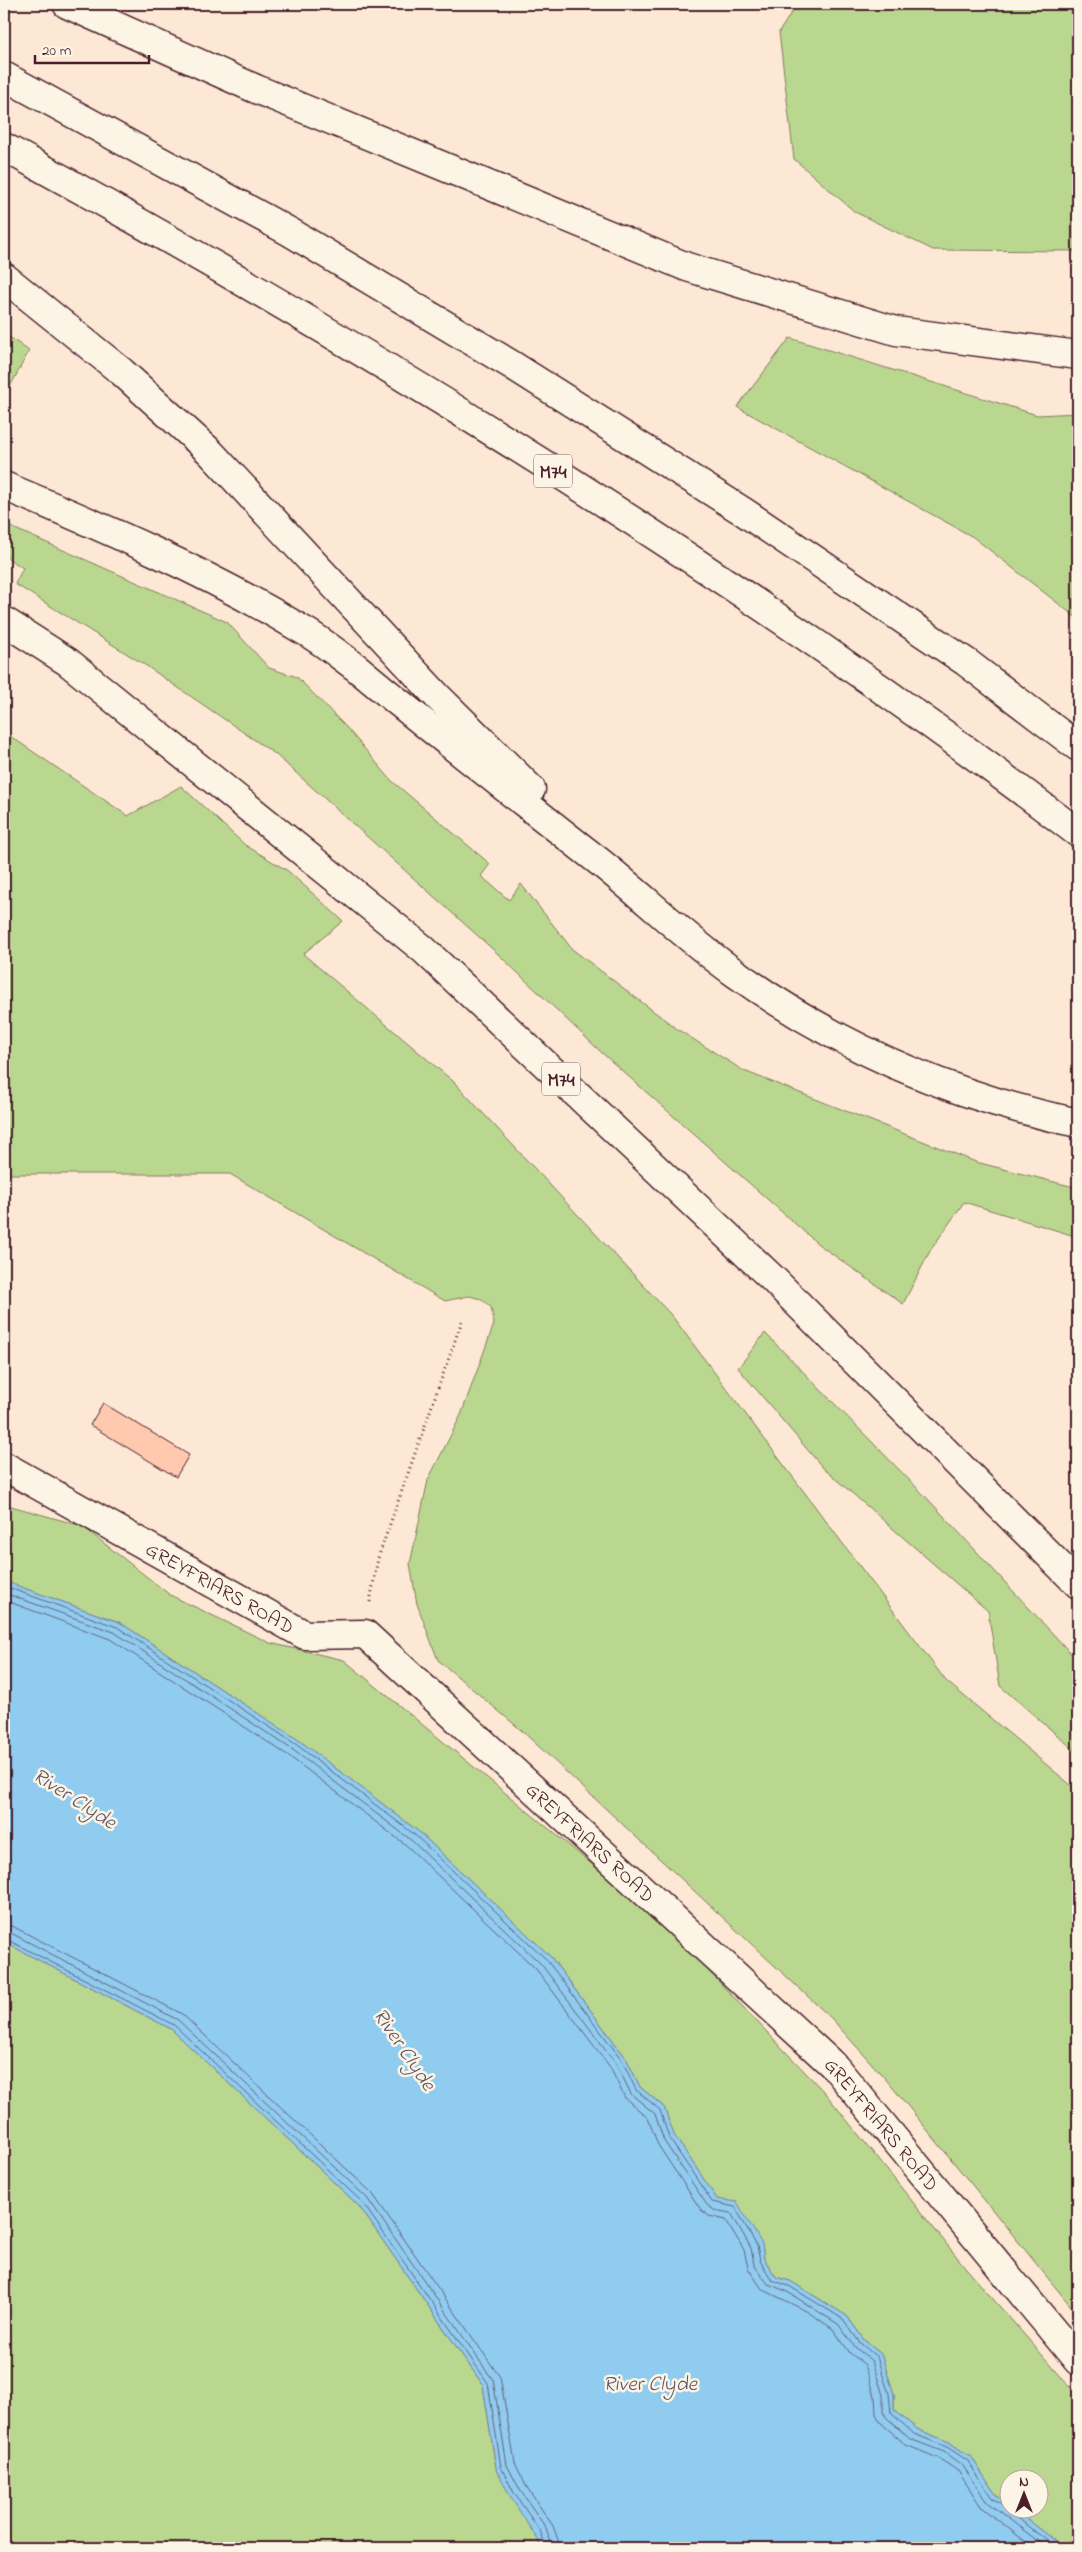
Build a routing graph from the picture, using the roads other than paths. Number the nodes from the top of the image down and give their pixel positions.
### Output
1 (67, 4) edge
2 (4, 76) edge
3 (4, 147) edge
4 (4, 277) edge
5 (1078, 355) edge
6 (4, 486) edge
7 (4, 621) edge
8 (1078, 747) edge
9 (1078, 833) edge
10 (630, 886) junction
11 (1078, 1123) edge
12 (4, 1466) edge
13 (1078, 1584) edge
14 (1078, 2361) edge

1 - 5 main road
2 - 8 main road
3 - 9 main road, M74
4 - 10 main road
6 - 10 main road
7 - 13 main road, M74
10 - 11 main road
12 - 14 main road, GREYFRIARS ROAD

